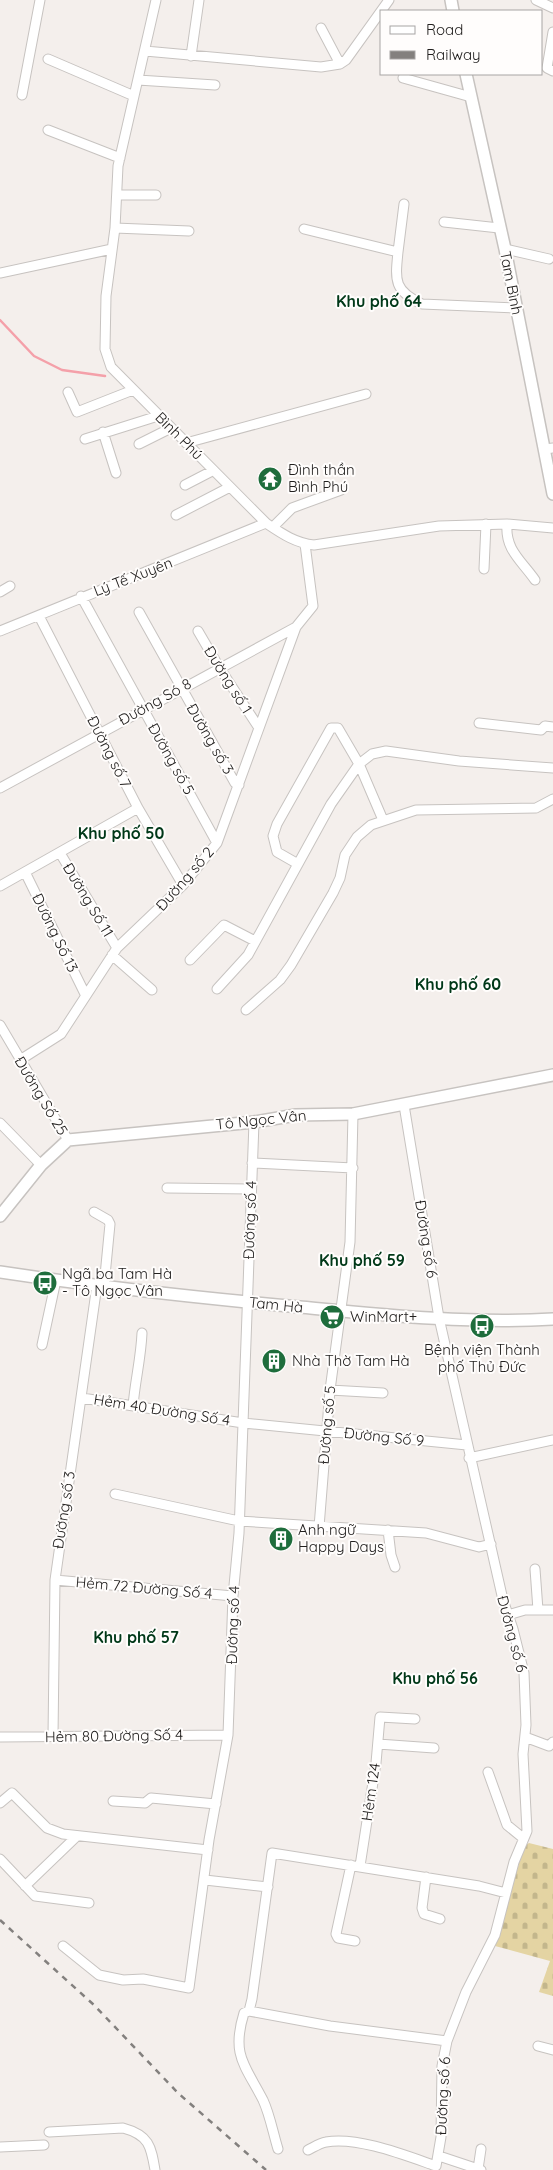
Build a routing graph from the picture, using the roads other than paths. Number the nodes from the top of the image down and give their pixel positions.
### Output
1 (40, 0) edge
2 (156, 0) edge
3 (199, 0) edge
4 (536, 0) edge
5 (553, 8) edge
6 (380, 13) edge
7 (321, 28) dead end
8 (553, 32) edge
9 (145, 51) junction
10 (191, 56) junction
11 (48, 59) dead end
12 (340, 64) junction
13 (553, 70) edge
14 (466, 75) edge
15 (403, 78) dead end
16 (138, 80) junction
17 (215, 85) dead end
18 (22, 96) dead end
19 (134, 96) junction
20 (471, 96) junction
21 (48, 130) dead end
22 (120, 158) junction
23 (116, 195) junction
24 (156, 195) dead end
25 (404, 204) dead end
26 (444, 222) dead end
27 (115, 228) junction
28 (499, 228) junction
29 (304, 229) dead end
30 (189, 230) dead end
31 (112, 249) junction
32 (505, 249) junction
33 (398, 252) junction
34 (549, 259) dead end
35 (0, 273) edge
36 (516, 308) junction
37 (133, 390) junction
38 (68, 392) dead end
39 (366, 394) dead end
40 (158, 416) junction
41 (171, 428) junction
42 (103, 432) junction
43 (85, 439) dead end
44 (186, 442) junction
45 (139, 444) dead end
46 (549, 452) edge
47 (212, 471) junction
48 (116, 473) dead end
49 (185, 485) dead end
50 (230, 486) junction
51 (341, 490) dead end
52 (553, 494) edge
53 (176, 515) dead end
54 (486, 524) junction
55 (507, 524) junction
56 (269, 525) junction
57 (553, 528) edge
58 (305, 544) junction
59 (484, 569) dead end
60 (535, 580) dead end
61 (10, 586) dead end
62 (0, 592) edge
63 (81, 596) junction
64 (139, 612) dead end
65 (39, 616) junction
66 (296, 627) junction
67 (0, 631) edge
68 (198, 631) dead end
69 (218, 667) junction
70 (181, 688) junction
71 (143, 709) junction
72 (480, 723) dead end
73 (553, 727) edge
74 (259, 728) junction
75 (100, 733) junction
76 (359, 764) junction
77 (553, 768) edge
78 (239, 785) junction
79 (0, 788) edge
80 (553, 799) edge
81 (138, 808) junction
82 (383, 820) junction
83 (216, 843) junction
84 (60, 853) junction
85 (298, 864) junction
86 (25, 872) junction
87 (183, 885) junction
88 (0, 886) edge
89 (255, 941) junction
90 (114, 951) junction
91 (190, 960) dead end
92 (217, 988) dead end
93 (152, 990) dead end
94 (85, 994) junction
95 (246, 1010) dead end
96 (0, 1025) edge
97 (20, 1060) junction
98 (553, 1075) edge
99 (404, 1105) junction
100 (353, 1114) junction
101 (254, 1122) junction
102 (0, 1123) edge
103 (68, 1140) junction
104 (252, 1163) junction
105 (41, 1166) junction
106 (353, 1168) junction
107 (167, 1188) dead end
108 (250, 1189) junction
109 (94, 1212) dead end
110 (0, 1216) edge
111 (0, 1272) edge
112 (56, 1280) junction
113 (101, 1285) junction
114 (247, 1302) junction
115 (340, 1311) junction
116 (439, 1318) junction
117 (553, 1319) edge
118 (142, 1333) dead end
119 (42, 1345) dead end
120 (330, 1390) junction
121 (383, 1393) dead end
122 (82, 1398) junction
123 (133, 1406) junction
124 (243, 1422) junction
125 (326, 1431) junction
126 (553, 1440) edge
127 (467, 1445) junction
128 (469, 1458) junction
129 (115, 1494) dead end
130 (239, 1521) junction
131 (319, 1527) junction
132 (388, 1530) junction
133 (491, 1544) junction
134 (395, 1567) dead end
135 (535, 1569) dead end
136 (55, 1580) junction
137 (233, 1596) junction
138 (538, 1610) junction
139 (553, 1610) edge
140 (508, 1615) junction
141 (415, 1719) dead end
142 (228, 1735) junction
143 (0, 1736) edge
144 (54, 1736) junction
145 (525, 1737) junction
146 (378, 1744) junction
147 (552, 1746) edge
148 (434, 1748) dead end
149 (488, 1772) dead end
150 (113, 1801) dead end
151 (0, 1803) edge
152 (216, 1804) junction
153 (77, 1836) junction
154 (523, 1838) junction
155 (208, 1850) junction
156 (0, 1858) edge
157 (355, 1866) junction
158 (426, 1877) junction
159 (205, 1880) junction
160 (25, 1886) junction
161 (268, 1887) junction
162 (506, 1893) junction
163 (89, 1903) dead end
164 (440, 1919) dead end
165 (355, 1941) dead end
166 (63, 1946) dead end
167 (249, 2011) junction
168 (447, 2041) junction
169 (538, 2046) dead end
170 (553, 2050) edge
171 (49, 2132) dead end
172 (44, 2145) dead end
173 (0, 2146) edge
174 (278, 2149) dead end
175 (481, 2149) dead end
176 (308, 2150) dead end
177 (439, 2156) junction
178 (155, 2170) edge
179 (480, 2170) edge

1 - 18 street
2 - 9 street, Bình Phú
3 - 10 street
4 - 5 street
6 - 12 street
7 - 12 street
8 - 13 street
9 - 10 street
9 - 16 street, Bình Phú
10 - 12 street
11 - 19 street
14 - 20 main road, Tam Bình
15 - 20 street
16 - 17 street
16 - 19 street, Bình Phú
19 - 22 street, Bình Phú
20 - 28 main road, Tam Bình
21 - 22 street
22 - 23 street, Bình Phú
23 - 24 street
23 - 27 street, Bình Phú
25 - 33 street
26 - 28 street
27 - 30 street
27 - 31 street, Bình Phú
28 - 32 main road, Tam Bình
29 - 33 street
31 - 35 street
31 - 37 street, Bình Phú
32 - 34 street
32 - 36 main road, Tam Bình
33 - 36 street
36 - 46 main road, Tam Bình
37 - 38 street
37 - 40 street, Bình Phú
39 - 44 street
40 - 41 street, Bình Phú
40 - 42 street
41 - 44 street, Bình Phú
41 - 45 street
42 - 43 street
42 - 48 street
44 - 47 street, Bình Phú
46 - 52 main road, Tam Bình
47 - 49 street
47 - 50 street, Bình Phú
50 - 53 street
50 - 56 street, Bình Phú
51 - 56 street
54 - 55 street, Bình Phú
54 - 58 street, Bình Phú
54 - 59 street
55 - 57 street, Bình Phú
55 - 60 street
56 - 58 street, Bình Phú
56 - 63 street, Lý Tế Xuyên
58 - 66 street, Đường Só 8
61 - 62 street
63 - 65 street, Lý Tế Xuyên
63 - 71 street, Đường số 5
64 - 70 street, Đường số 3
65 - 67 street, Lý Tế Xuyên
65 - 75 street, Đường số 7
66 - 69 street, Đường Só 8
66 - 74 street, Đường số 2
68 - 69 street, Đường số 1
69 - 70 street, Đường Só 8
69 - 74 street, Đường số 1
70 - 71 street, Đường Só 8
70 - 78 street, Đường số 3
71 - 75 street, Đường Só 8
71 - 83 street, Đường số 5
72 - 73 street
74 - 78 street, Đường số 2
75 - 79 street, Đường Só 8
75 - 81 street, Đường số 7
76 - 77 street
76 - 82 street
76 - 85 street
76 - 85 street
78 - 83 street, Đường số 2
80 - 82 street
81 - 84 street
81 - 87 street, Đường số 7
82 - 95 street
83 - 87 street, Đường số 2
84 - 86 street
84 - 90 street, Đường Số 11
85 - 89 street
86 - 88 street
86 - 94 street, Đường Số 13
87 - 90 street, Đường số 2
89 - 91 street
89 - 92 street
90 - 93 street, Đường Số 11
90 - 94 street, Đường số 2
94 - 97 street, Đường số 2
96 - 97 street, Đường Số 25
97 - 103 street, Đường Số 25
98 - 99 main road, Tô Ngọc Vân
99 - 100 main road, Tô Ngọc Vân
99 - 116 street, Đường số 6
100 - 101 main road, Tô Ngọc Vân
100 - 106 street, Đường số 5
101 - 103 main road, Tô Ngọc Vân
101 - 104 street, Đường số 4
102 - 105 street
103 - 105 main road
104 - 106 street
104 - 108 street, Đường số 4
105 - 110 main road
106 - 115 street, Đường số 5
107 - 108 street
108 - 114 street, Đường số 4
109 - 113 street, Đường số 3
111 - 112 main road, Tam Hà
112 - 113 main road, Tam Hà
112 - 119 street
113 - 114 main road, Tam Hà
113 - 122 street, Đường số 3
114 - 115 main road, Tam Hà
114 - 124 street, Đường số 4
115 - 116 main road, Tam Hà
115 - 120 street, Đường số 5
116 - 117 main road, Tam Hà
116 - 127 street, Đường số 6
118 - 123 street
120 - 121 street
120 - 125 street, Đường số 5
122 - 123 street, Hẻm 40 Đường Số 4
122 - 136 street, Đường số 3
123 - 124 street, Hẻm 40 Đường Số 4
124 - 125 street, Đường Số 9
124 - 130 street, Đường số 4
125 - 127 street, Đường Số 9
125 - 131 street, Đường số 5
126 - 128 street
127 - 128 street, Đường số 6
128 - 133 street, Đường số 6
129 - 130 street
130 - 131 street
130 - 137 street, Đường số 4
131 - 132 street
132 - 133 street
132 - 134 street
133 - 140 street, Đường số 6
135 - 138 street
136 - 137 street, Hẻm 72 Đường Số 4
136 - 144 street, Đường số 3
137 - 142 street, Đường số 4
138 - 139 street
138 - 140 street
140 - 145 street, Đường số 6
141 - 146 street, Hẻm 124
142 - 144 street, Hẻm 80 Đường Số 4
142 - 152 street, Đường số 4
143 - 144 street, Hẻm 80 Đường Số 4
145 - 147 street
145 - 154 street, Đường số 6
146 - 148 street
146 - 157 street, Hẻm 124
149 - 154 street
150 - 152 street
151 - 153 street
152 - 155 street, Đường số 4
153 - 155 street
153 - 160 street
154 - 162 street, Đường số 6
155 - 159 street, Đường số 4
156 - 160 street
157 - 158 street
157 - 161 street
157 - 165 street, Hẻm 124
158 - 162 street
158 - 164 street
159 - 161 street
159 - 166 street, Đường số 4
160 - 163 street
161 - 167 street
162 - 168 street, Đường số 6
167 - 168 street
167 - 174 street
168 - 177 street, Đường số 6
169 - 170 street
171 - 178 street
172 - 173 street
175 - 179 street
176 - 177 street
177 - 179 street

